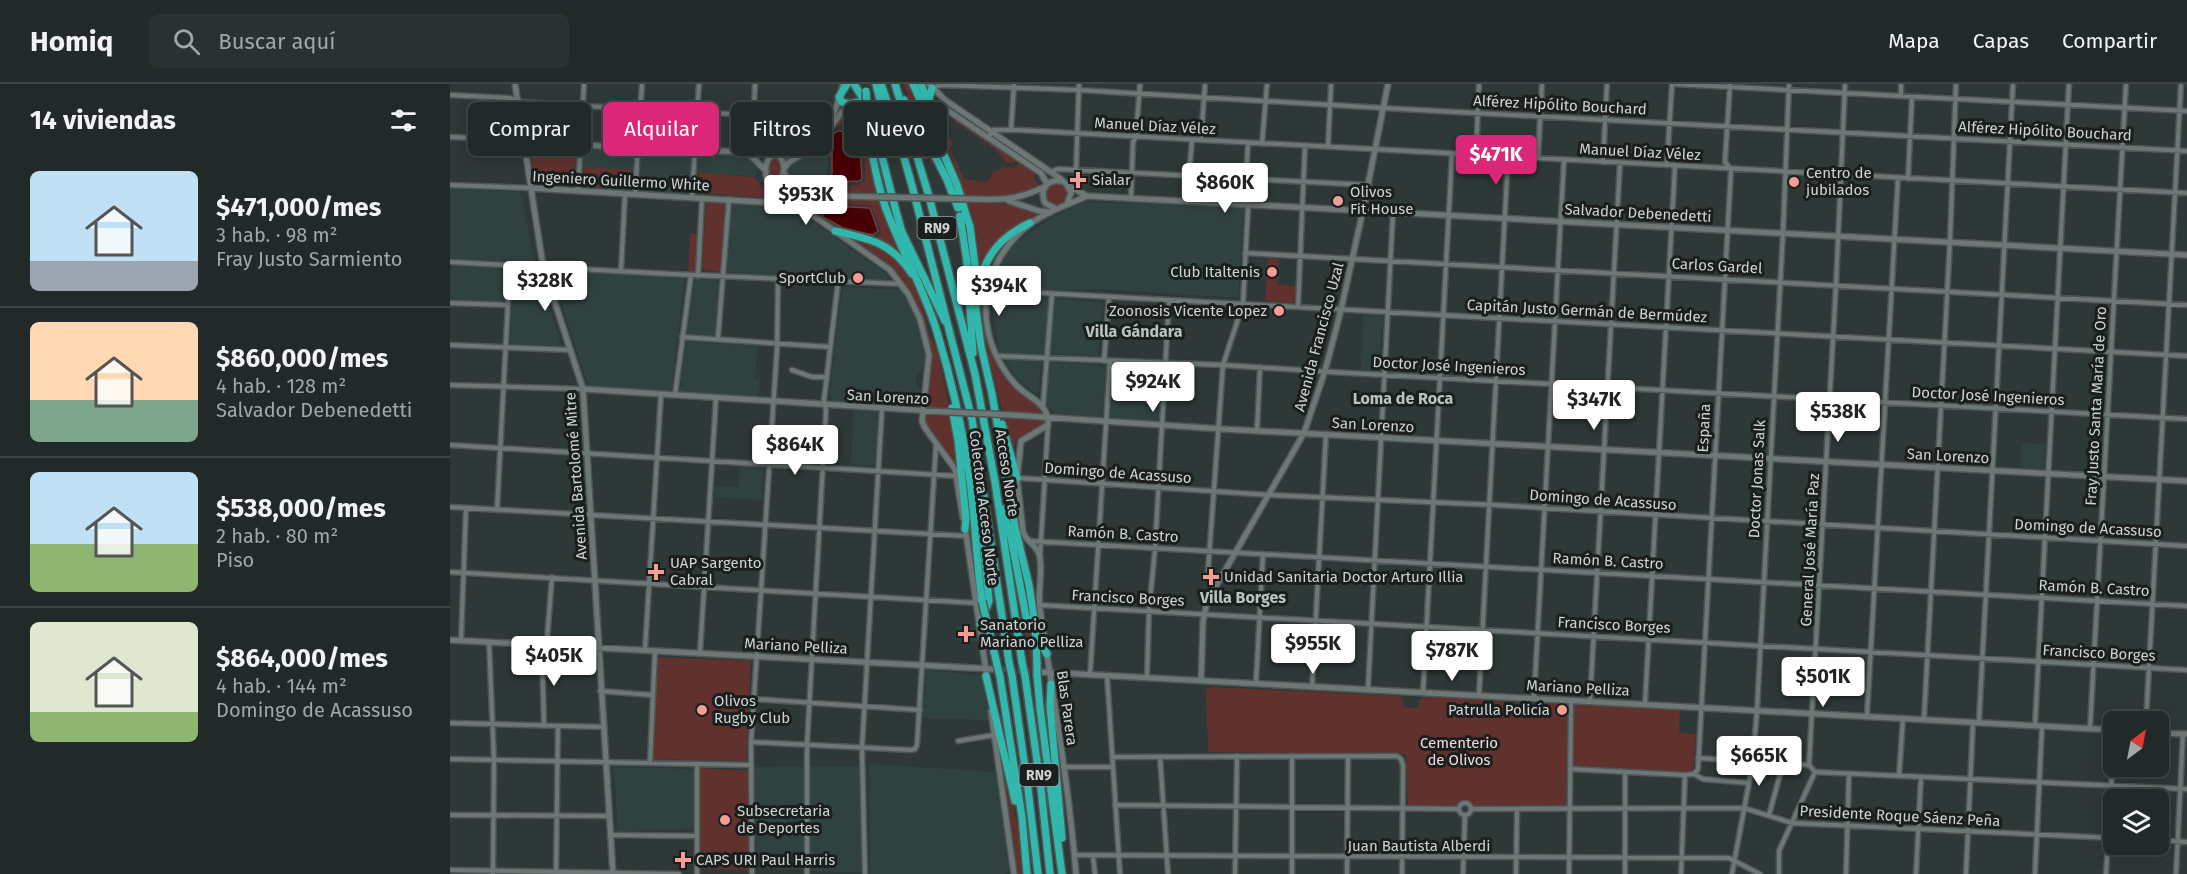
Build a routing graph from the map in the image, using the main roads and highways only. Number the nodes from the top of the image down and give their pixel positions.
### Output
1 (845, 84) edge
2 (854, 84) edge
3 (878, 84) edge
4 (896, 84) edge
5 (913, 84) edge
6 (921, 84) edge
7 (930, 86) edge
8 (844, 102) edge
9 (866, 102) edge
10 (882, 102) edge
11 (905, 102) edge
12 (923, 102) edge
13 (924, 102) edge
14 (925, 102) edge
15 (873, 156) edge
16 (882, 156) edge
17 (935, 156) edge
18 (943, 156) edge
19 (1030, 224) road end
20 (835, 231) road end
21 (924, 294) junction
22 (978, 323) junction
23 (950, 331) junction
24 (943, 352) junction
25 (975, 374) junction
26 (989, 382) junction
27 (1017, 478) road end
28 (995, 482) junction
29 (985, 498) junction
30 (965, 533) road end
31 (980, 624) road end
32 (1047, 654) road end
33 (986, 672) road end
34 (1051, 684) road end
35 (1024, 845) junction
36 (1027, 874) edge
37 (1038, 874) edge
38 (1050, 874) edge
39 (1063, 874) edge

1 - 8 highway
2 - 9 highway
3 - 10 highway
3 - 23 highway, Acceso Norte / RN9
4 - 11 highway
4 - 25 highway, Acceso Norte / RN9
5 - 12 highway, Colectora Acceso Norte
6 - 14 highway
7 - 13 highway
15 - 21 highway, Colectora Acceso Norte
16 - 23 highway
17 - 25 highway
18 - 22 highway, Colectora Acceso Norte
19 - 22 highway
20 - 21 highway
21 - 24 highway, Colectora Acceso Norte
22 - 26 highway, Colectora Acceso Norte
23 - 29 highway, Acceso Norte / RN9
24 - 30 highway
24 - 35 highway, Colectora Acceso Norte, bridge
25 - 28 highway, Acceso Norte / RN9
26 - 27 highway
26 - 39 highway, Colectora Acceso Norte, bridge
28 - 32 highway
28 - 38 highway, Acceso Norte / RN9, bridge
29 - 31 highway
29 - 37 highway, Acceso Norte / RN9, bridge
33 - 35 highway
34 - 39 highway
35 - 36 highway, Colectora Acceso Norte

